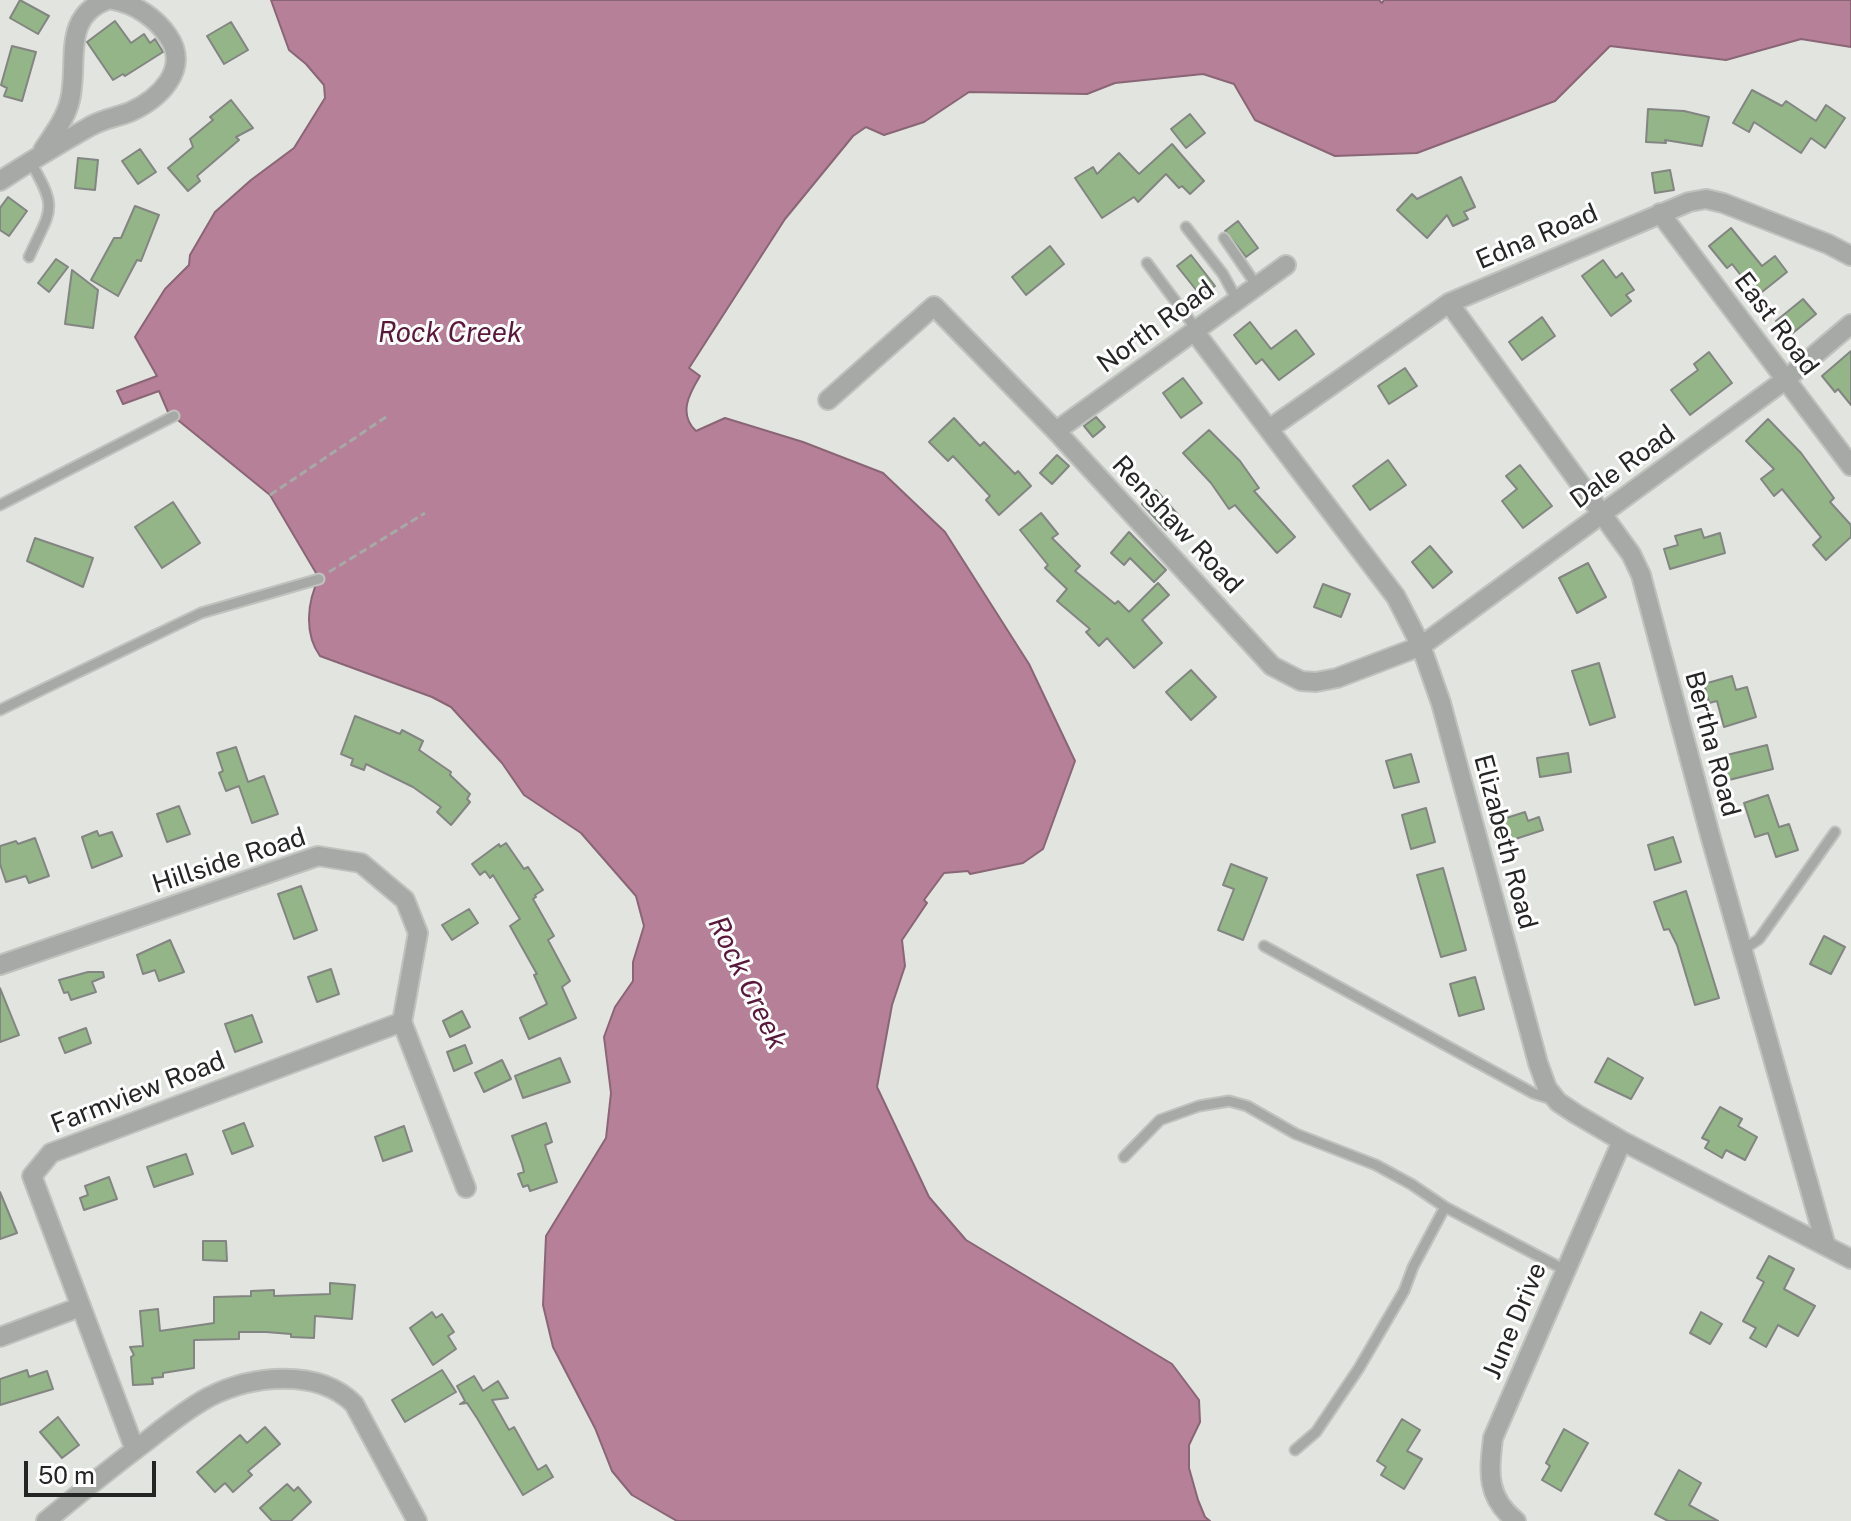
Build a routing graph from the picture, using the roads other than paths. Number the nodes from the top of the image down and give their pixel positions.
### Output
1 (110, 0) edge
2 (34, 158) junction
3 (0, 181) edge
4 (1660, 213) junction
5 (1186, 227) dead end
6 (1224, 238) dead end
7 (1851, 256) edge
8 (29, 257) dead end
9 (1147, 263) dead end
10 (1286, 265) dead end
11 (1257, 286) junction
12 (1237, 300) junction
13 (1449, 303) junction
14 (1851, 324) edge
15 (1196, 330) junction
16 (1785, 380) junction
17 (828, 400) dead end
18 (174, 416) dead end
19 (1269, 429) junction
20 (1056, 431) junction
21 (1851, 466) edge
22 (0, 505) edge
23 (1603, 515) junction
24 (319, 579) road end
25 (1421, 646) junction
26 (0, 710) edge
27 (1835, 832) dead end
28 (1264, 946) dead end
29 (1743, 950) junction
30 (0, 965) edge
31 (402, 1022) junction
32 (1558, 1102) junction
33 (1622, 1141) junction
34 (1124, 1157) dead end
35 (466, 1188) dead end
36 (1445, 1207) junction
37 (1826, 1246) junction
38 (1851, 1259) edge
39 (1565, 1270) junction
40 (80, 1307) junction
41 (0, 1337) edge
42 (135, 1450) junction
43 (1295, 1450) dead end
44 (46, 1521) edge
45 (417, 1521) edge
46 (1516, 1521) edge

1 - 2 street
1 - 2 street
2 - 3 street
2 - 8 lane
4 - 7 street, Edna Road
4 - 13 street, Edna Road
4 - 16 street, East Road
5 - 12 lane
6 - 11 lane
9 - 15 lane
10 - 11 street, North Road
11 - 12 street, North Road
12 - 15 street, North Road
13 - 19 street, Edna Road
13 - 23 street, Bertha Road
14 - 16 street, Dale Road
15 - 19 street, Elizabeth Road
15 - 20 street, North Road
16 - 21 street, East Road
16 - 23 street, Dale Road
17 - 20 street, Renshaw Road
18 - 22 lane
19 - 25 street, Elizabeth Road
20 - 25 street, Renshaw Road
23 - 25 street, Dale Road
23 - 29 street, Bertha Road
24 - 26 lane
25 - 32 street, Elizabeth Road
27 - 29 lane
28 - 32 lane
29 - 37 street, Bertha Road
30 - 31 street, Hillside Road
31 - 35 street
31 - 40 street, Farmview Road
32 - 33 street
33 - 37 street
33 - 39 street, June Drive
34 - 36 lane
36 - 39 lane
36 - 43 lane
37 - 38 street
39 - 46 street, June Drive
40 - 41 street
40 - 42 street, Farmview Road
42 - 44 street
42 - 45 street

